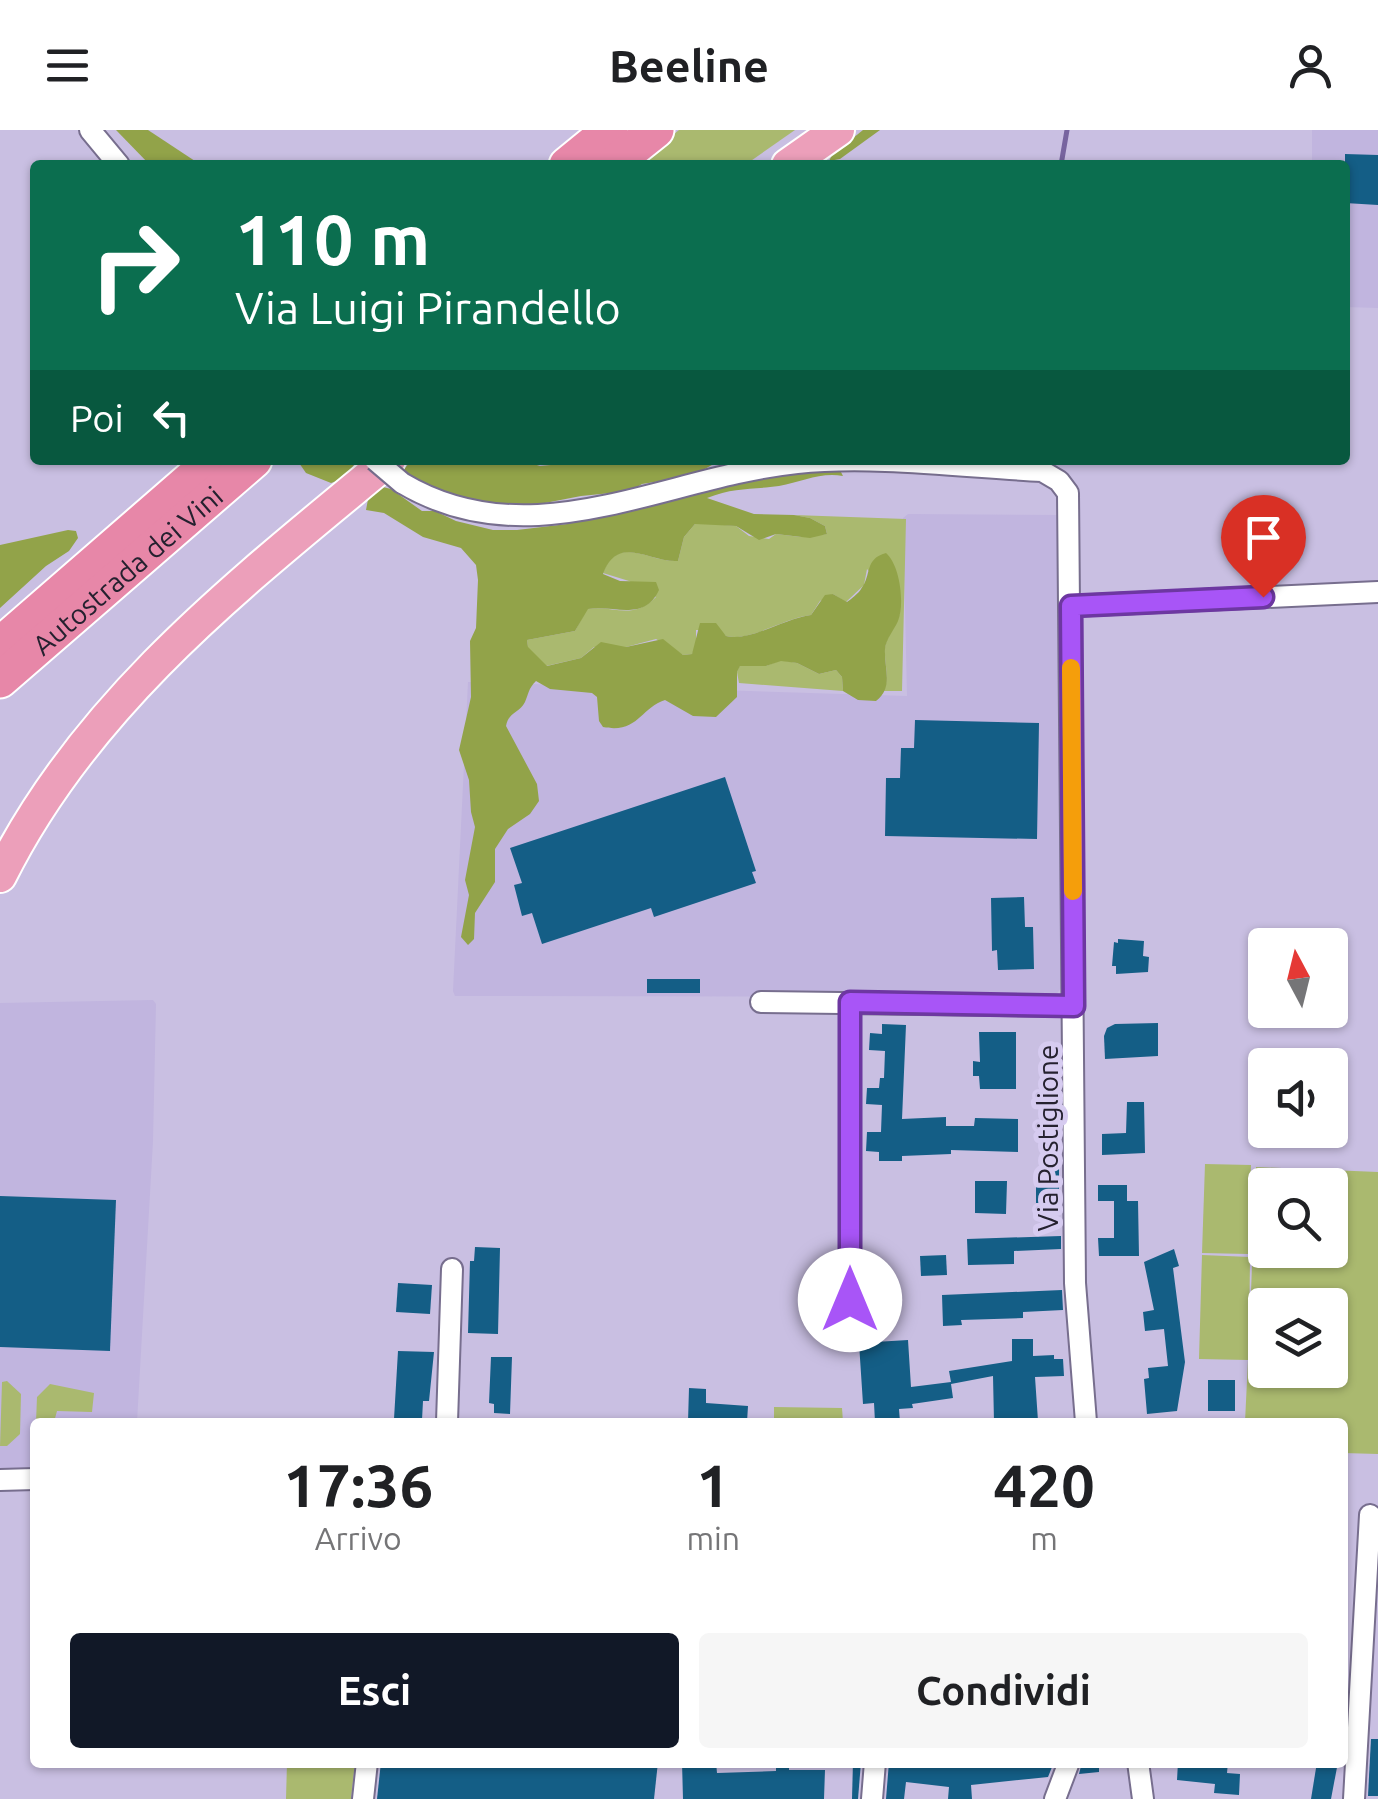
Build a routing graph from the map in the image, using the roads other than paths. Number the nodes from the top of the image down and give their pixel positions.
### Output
1 (90, 130) edge
2 (610, 130) edge
3 (656, 130) edge
4 (838, 130) edge
5 (115, 160) edge
6 (573, 160) edge
7 (618, 160) edge
8 (795, 160) edge
9 (208, 465) edge
10 (248, 465) edge
11 (789, 465) edge
12 (908, 465) edge
13 (396, 472) edge
14 (1378, 592) edge
15 (1071, 606) junction
16 (0, 645) edge
17 (0, 680) edge
18 (0, 876) edge
19 (760, 1002) dead end
20 (850, 1002) junction
21 (1074, 1006) junction
22 (452, 1270) dead end
23 (850, 1300) dead end
24 (446, 1418) edge
25 (1086, 1418) edge
26 (0, 1480) edge
27 (30, 1480) edge
28 (1370, 1516) dead end
29 (366, 1768) edge
30 (875, 1768) edge
31 (1067, 1768) edge
32 (1139, 1768) edge
33 (362, 1799) edge
34 (872, 1799) edge
35 (1055, 1799) edge
36 (1143, 1799) edge
37 (1354, 1799) edge

1 - 5 street
2 - 6 highway
3 - 7 highway
4 - 8 highway
9 - 16 highway, Autostrada dei Vini
10 - 17 highway, Autostrada dei Vini
11 - 13 street, Via Postiglione
12 - 15 street, Via Postiglione
13 - 18 highway
14 - 15 street
15 - 21 street, Via Postiglione
19 - 20 street
20 - 21 street
20 - 23 street
21 - 25 street, Via Postiglione
22 - 24 street
26 - 27 street
28 - 37 street
29 - 33 street
30 - 34 street
31 - 35 street
32 - 36 street

